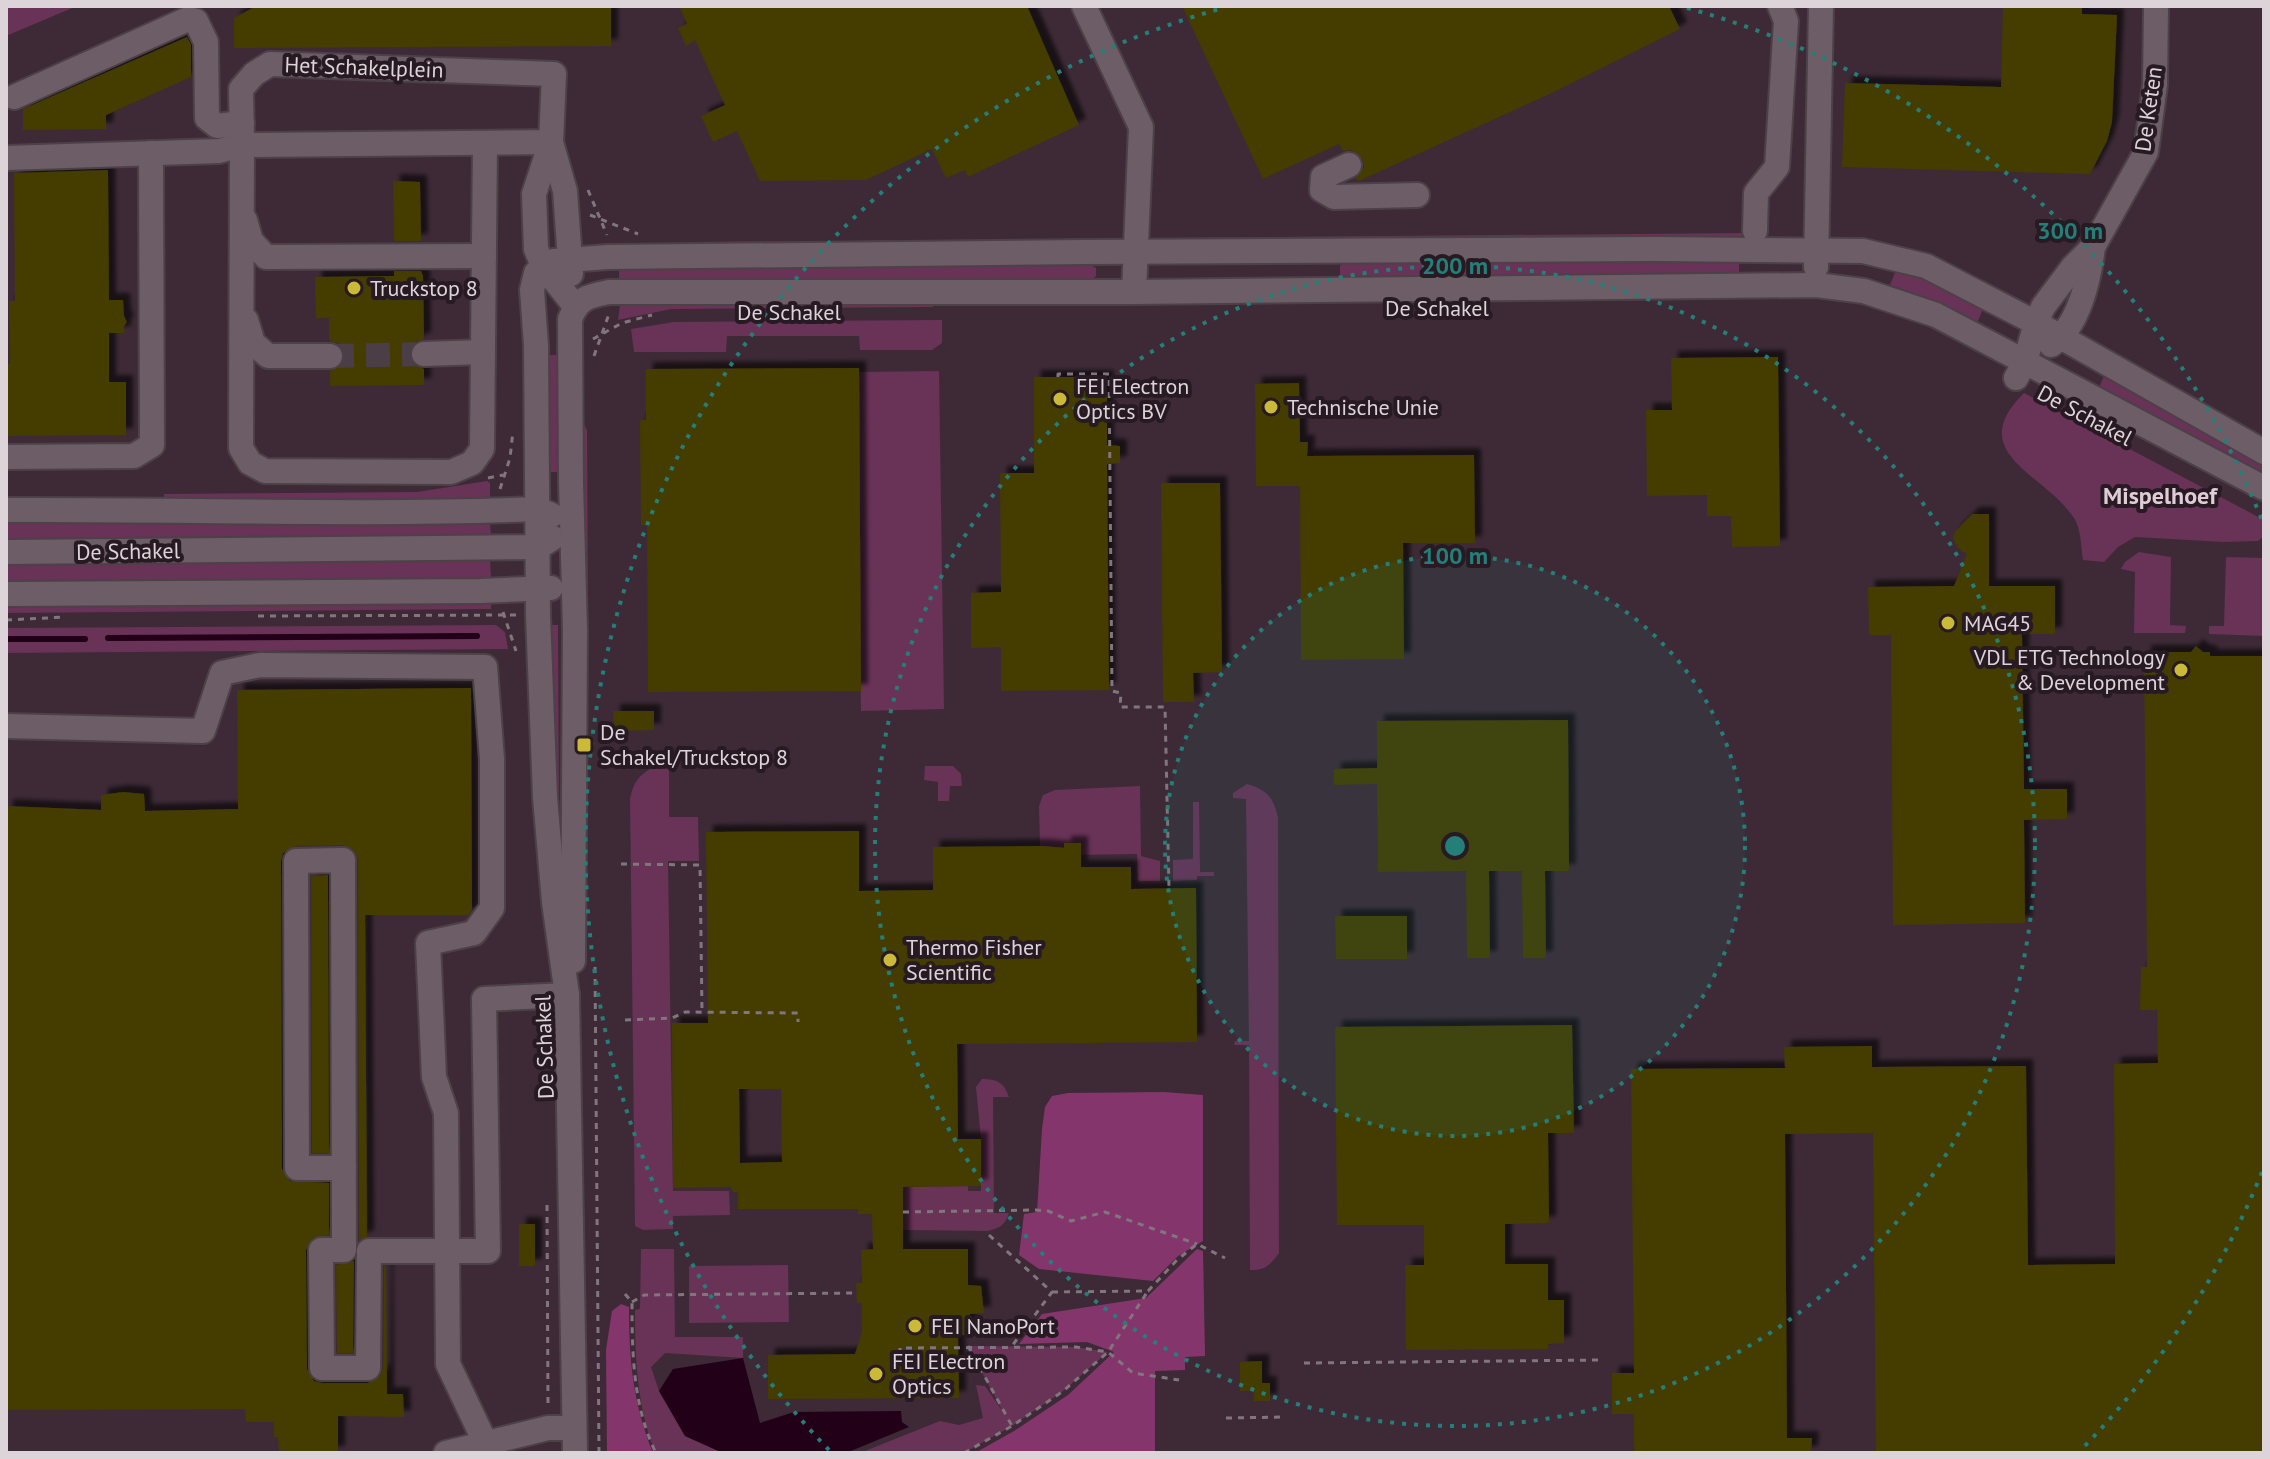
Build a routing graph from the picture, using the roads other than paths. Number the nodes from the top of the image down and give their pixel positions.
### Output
1 (1084, 6) edge
2 (1780, 6) edge
3 (1821, 6) edge
4 (2156, 6) edge
5 (14, 97) dead end
6 (242, 134) junction
7 (551, 142) junction
8 (485, 143) junction
9 (151, 153) junction
10 (6, 158) edge
11 (1349, 165) dead end
12 (1417, 195) dead end
13 (242, 210) junction
14 (1755, 231) dead end
15 (2086, 243) junction
16 (1816, 250) junction
17 (1135, 252) junction
18 (484, 256) junction
19 (569, 258) junction
20 (543, 266) junction
21 (1816, 285) junction
22 (1134, 292) junction
23 (575, 306) junction
24 (241, 307) junction
25 (2036, 323) junction
26 (2063, 338) junction
27 (483, 352) junction
28 (424, 354) tunnel mouth
29 (330, 356) tunnel mouth
30 (2020, 370) junction
31 (2264, 452) edge
32 (6, 457) edge
33 (2264, 488) edge
34 (538, 509) junction
35 (6, 510) edge
36 (571, 526) junction
37 (539, 547) junction
38 (6, 552) edge
39 (573, 578) junction
40 (538, 588) junction
41 (6, 594) edge
42 (6, 726) edge
43 (567, 995) junction
44 (344, 1168) junction
45 (344, 1250) junction
46 (369, 1251) junction
47 (574, 1428) junction
48 (481, 1446) edge
49 (446, 1453) edge
50 (575, 1453) edge

1 - 17 street
2 - 14 street
3 - 16 street
4 - 15 street, De Keten
5 - 6 street
6 - 7 street, Het Schakelplein
6 - 8 street
6 - 9 street
6 - 13 street
7 - 8 street
7 - 19 street, De Schakel
7 - 20 street, De Schakel
8 - 18 street
9 - 10 street
9 - 32 street
11 - 12 street
13 - 18 street
13 - 24 street
15 - 25 street, De Keten
15 - 26 street, De Keten
16 - 17 street
16 - 21 street
16 - 25 street
17 - 19 street
17 - 22 street
18 - 27 street
19 - 20 street
19 - 23 street, De Schakel
20 - 23 street, De Schakel
20 - 34 street, De Schakel
21 - 22 street, De Schakel
21 - 30 street, De Schakel
22 - 23 street, De Schakel
23 - 36 street, De Schakel
24 - 27 street
24 - 29 street
25 - 26 street
25 - 30 street, De Keten
26 - 30 street
26 - 31 street
27 - 28 street
30 - 33 street, De Schakel
34 - 35 street, De Schakel
34 - 36 street, De Schakel
34 - 37 street, De Schakel
36 - 37 street
36 - 39 street, De Schakel
37 - 38 street, De Schakel
37 - 40 street, De Schakel
39 - 40 street, De Schakel
39 - 43 street, De Schakel
40 - 41 street, De Schakel
40 - 43 street, De Schakel
42 - 48 street
43 - 46 street
43 - 47 street, De Schakel
44 - 44 street
44 - 45 street
45 - 46 street
45 - 46 street
47 - 48 street
47 - 50 street, De Schakel
48 - 49 street

